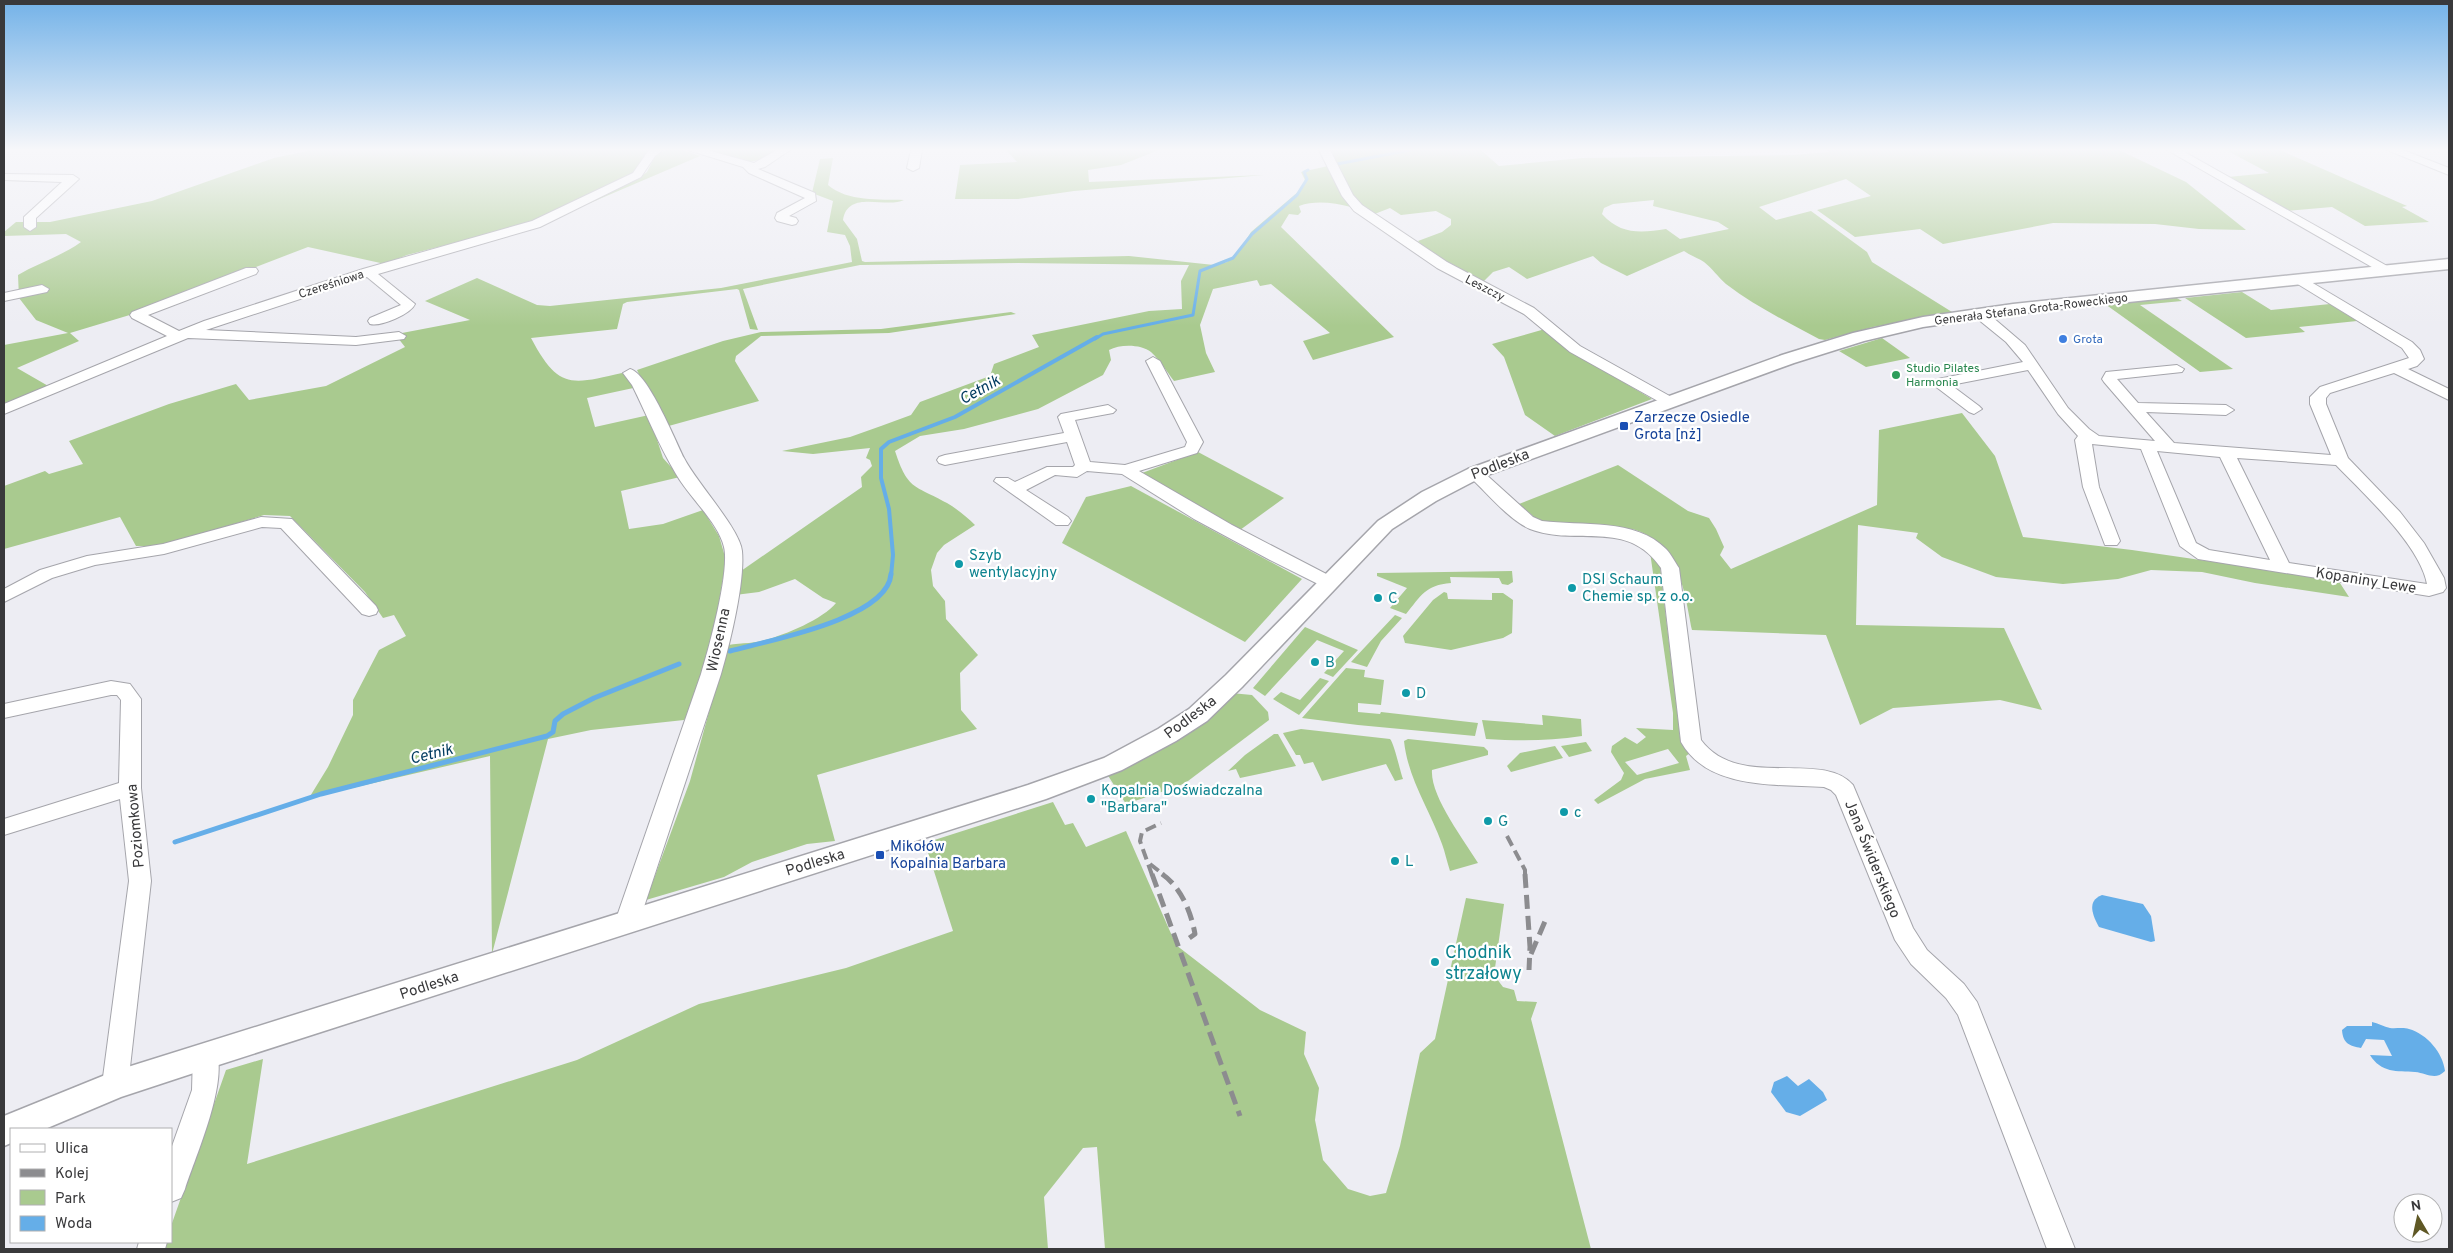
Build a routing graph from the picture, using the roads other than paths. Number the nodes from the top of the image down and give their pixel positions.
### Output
1 (40, 208) edge
2 (571, 208) edge
3 (796, 208) edge
4 (1359, 208) edge
5 (2277, 208) edge
6 (792, 221) dead end
7 (30, 227) dead end
8 (2449, 264) edge
9 (2389, 271) junction
10 (251, 272) dead end
11 (368, 272) junction
12 (2301, 280) junction
13 (42, 289) dead end
14 (4, 298) edge
15 (1979, 313) junction
16 (375, 321) dead end
17 (182, 334) junction
18 (399, 336) dead end
19 (1153, 361) dead end
20 (2031, 365) junction
21 (2394, 368) junction
22 (2177, 369) dead end
23 (630, 374) dead end
24 (2449, 395) edge
25 (1670, 402) junction
26 (2135, 407) junction
27 (4, 409) edge
28 (1974, 409) dead end
29 (1108, 410) dead end
30 (2226, 410) dead end
31 (1072, 436) junction
32 (2088, 436) junction
33 (2147, 445) junction
34 (2169, 447) junction
35 (1542, 448) joint
36 (2226, 453) junction
37 (945, 460) dead end
38 (2341, 460) junction
39 (1083, 466) junction
40 (1126, 470) junction
41 (1475, 473) junction
42 (1062, 521) dead end
43 (2111, 541) dead end
44 (2282, 566) junction
45 (1328, 582) junction
46 (4, 596) edge
47 (369, 610) dead end
48 (4, 711) edge
49 (130, 788) junction
50 (4, 827) edge
51 (627, 922) junction
52 (206, 1055) junction
53 (115, 1085) junction
54 (11, 1128) edge
55 (172, 1186) edge
56 (2061, 1249) edge

1 - 7 street
2 - 11 street, Czereśniowa
3 - 6 street
4 - 25 street, Leszczy
5 - 9 street
8 - 9 street, Generała Stefana Grota-Roweckiego
9 - 12 street, Generała Stefana Grota-Roweckiego
10 - 17 street
11 - 16 street
11 - 17 street, Czereśniowa
12 - 15 street, Generała Stefana Grota-Roweckiego
12 - 21 street, Kopaniny Lewe
13 - 14 street
15 - 20 street
15 - 25 street, Generała Stefana Grota-Roweckiego
17 - 18 street
17 - 27 street, Czereśniowa
19 - 40 street
20 - 28 street
20 - 32 street
21 - 24 street
21 - 38 street, Kopaniny Lewe
22 - 26 street
23 - 51 street, Wiosenna
25 - 35 street, Generała Stefana Grota-Roweckiego
26 - 30 street
26 - 34 street
29 - 31 street
31 - 37 street
31 - 39 street
32 - 33 street
32 - 43 street
33 - 34 street
33 - 44 street, Kopaniny Lewe
34 - 36 street
35 - 41 street, Podleska
36 - 38 street
36 - 44 street
38 - 44 street, Kopaniny Lewe
39 - 40 street
39 - 42 street
40 - 45 street
41 - 45 street, Podleska
41 - 56 street, Jana Świderskiego
45 - 51 street, Podleska
46 - 47 street
48 - 49 street, Poziomkowa
49 - 50 street
49 - 53 street, Poziomkowa
51 - 52 street, Podleska
52 - 53 street, Podleska
52 - 55 street
53 - 54 street, Podleska

